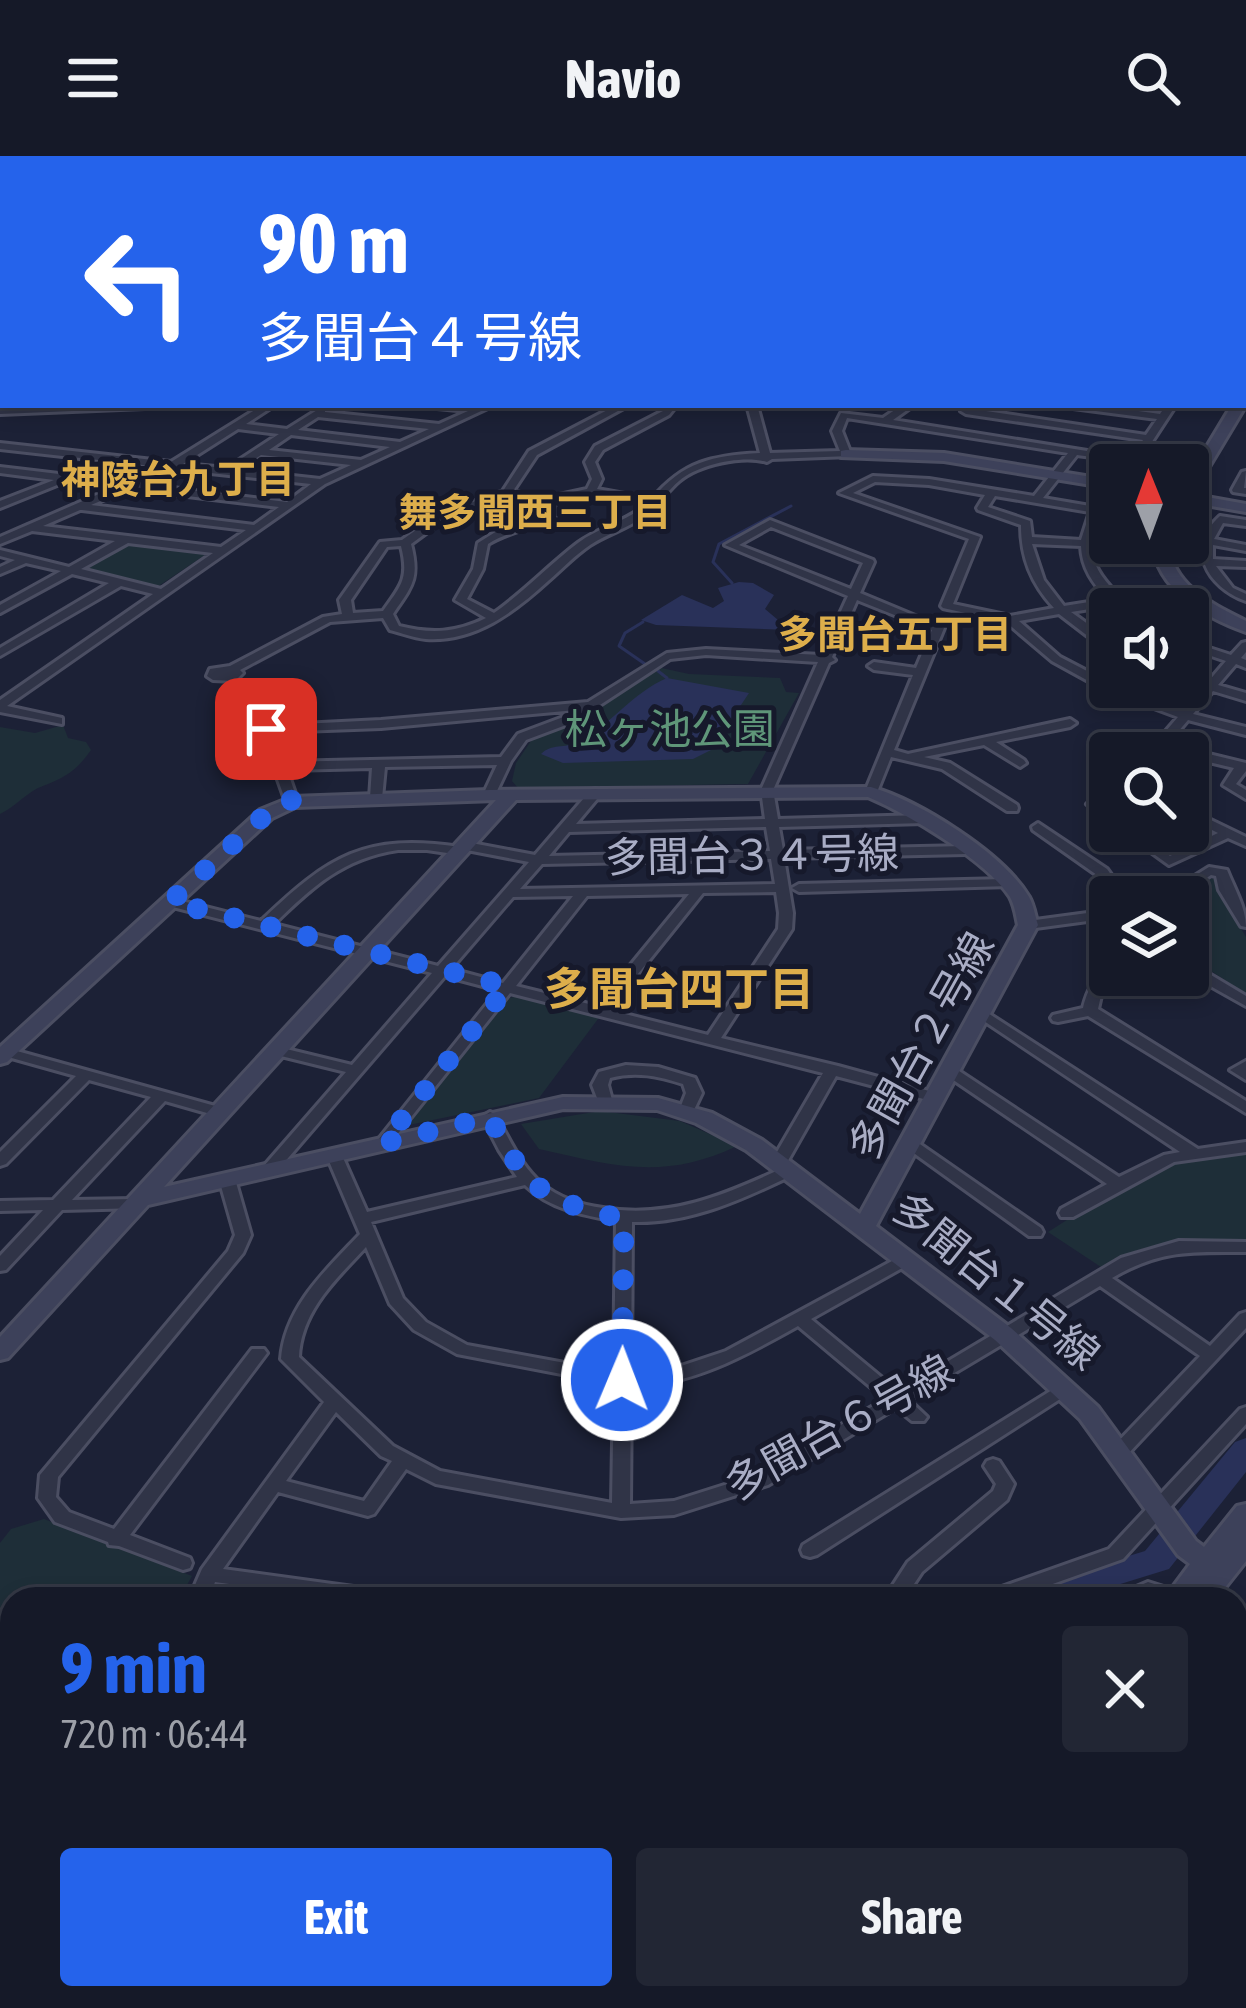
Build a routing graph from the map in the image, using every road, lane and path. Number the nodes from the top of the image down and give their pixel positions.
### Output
1 (72, 408) edge
2 (265, 408) edge
3 (326, 408) edge
4 (482, 408) edge
5 (618, 408) edge
6 (670, 408) edge
7 (753, 408) edge
8 (831, 408) edge
9 (904, 408) edge
10 (969, 408) edge
11 (1095, 408) edge
12 (1169, 408) edge
13 (1240, 408) edge
14 (0, 411) edge
15 (317, 414) junction
16 (844, 415) junction
17 (1162, 417) junction
18 (885, 421) junction
19 (236, 426) junction
20 (440, 427) junction
21 (950, 431) junction
22 (289, 432) junction
23 (1149, 438) junction
24 (0, 446) edge
25 (400, 446) junction
26 (260, 452) junction
27 (1074, 452) junction
28 (847, 454) junction
29 (767, 459) junction
30 (1209, 459) edge
31 (366, 463) junction
32 (174, 465) junction
33 (2, 471) edge
34 (230, 471) junction
35 (1057, 474) junction
36 (1246, 474) edge
37 (66, 478) junction
38 (1089, 480) edge
39 (321, 482) junction
40 (128, 485) junction
41 (591, 491) junction
42 (993, 491) junction
43 (1246, 491) edge
44 (507, 494) junction
45 (1038, 498) junction
46 (1209, 499) edge
47 (556, 501) junction
48 (653, 502) junction
49 (289, 505) junction
50 (0, 506) edge
51 (79, 506) junction
52 (1246, 508) edge
53 (1246, 523) edge
54 (31, 527) junction
55 (256, 528) junction
56 (127, 539) junction
57 (1025, 539) junction
58 (1209, 540) edge
59 (0, 541) edge
60 (1209, 542) edge
61 (405, 543) junction
62 (1084, 543) junction
63 (1246, 548) edge
64 (223, 551) junction
65 (0, 553) edge
66 (25, 559) junction
67 (1209, 562) edge
68 (1209, 563) edge
69 (1163, 564) edge
70 (1246, 564) edge
71 (72, 570) junction
72 (0, 571) edge
73 (119, 582) junction
74 (1103, 588) edge
75 (164, 593) junction
76 (856, 595) junction
77 (1246, 598) edge
78 (1089, 608) edge
79 (0, 610) edge
80 (1061, 610) junction
81 (347, 614) junction
82 (387, 614) junction
83 (495, 618) junction
84 (1010, 619) junction
85 (1246, 627) edge
86 (1089, 630) edge
87 (1246, 645) edge
88 (1209, 652) edge
89 (0, 653) edge
90 (828, 660) junction
91 (1229, 660) junction
92 (1246, 664) edge
93 (874, 666) dead end
94 (233, 669) dead end
95 (920, 672) junction
96 (1209, 685) edge
97 (1209, 688) edge
98 (1246, 697) edge
99 (590, 705) junction
100 (0, 707) edge
101 (1190, 708) edge
102 (1184, 715) junction
103 (58, 721) dead end
104 (1070, 723) dead end
105 (1246, 731) edge
106 (1170, 732) edge
107 (989, 743) junction
108 (889, 753) junction
109 (913, 756) junction
110 (1209, 758) edge
111 (505, 761) junction
112 (1020, 763) dead end
113 (379, 764) junction
114 (279, 766) junction
115 (1244, 766) edge
116 (767, 790) junction
117 (872, 793) junction
118 (596, 794) junction
119 (500, 795) junction
120 (1246, 795) edge
121 (376, 798) junction
122 (292, 802) junction
123 (1012, 808) dead end
124 (924, 819) junction
125 (772, 824) junction
126 (1209, 824) edge
127 (1038, 827) dead end
128 (566, 828) junction
129 (1227, 834) junction
130 (1209, 842) edge
131 (1246, 842) edge
132 (464, 848) junction
133 (966, 850) junction
134 (1157, 852) edge
135 (1188, 852) edge
136 (777, 855) junction
137 (538, 860) junction
138 (1105, 876) edge
139 (1203, 876) edge
140 (1005, 883) junction
141 (790, 888) junction
142 (699, 890) junction
143 (583, 892) junction
144 (509, 893) junction
145 (170, 902) junction
146 (1089, 917) edge
147 (1246, 923) edge
148 (1028, 925) junction
149 (263, 926) junction
150 (369, 953) junction
151 (442, 970) junction
152 (1209, 978) edge
153 (508, 986) junction
154 (1094, 996) edge
155 (1246, 1002) edge
156 (602, 1010) junction
157 (1090, 1011) junction
158 (980, 1012) junction
159 (1058, 1018) dead end
160 (713, 1037) junction
161 (278, 1051) junction
162 (3, 1055) edge
163 (1246, 1065) edge
164 (833, 1069) junction
165 (354, 1070) junction
166 (948, 1070) junction
167 (85, 1075) junction
168 (1246, 1076) edge
169 (161, 1096) junction
170 (935, 1097) junction
171 (1246, 1108) edge
172 (221, 1112) junction
173 (490, 1117) junction
174 (383, 1143) junction
175 (909, 1144) junction
176 (1246, 1147) edge
177 (1192, 1153) junction
178 (334, 1154) junction
179 (0, 1161) edge
180 (784, 1168) junction
181 (270, 1169) junction
182 (227, 1179) junction
183 (528, 1179) junction
184 (1118, 1184) junction
185 (138, 1202) junction
186 (0, 1206) edge
187 (56, 1206) junction
188 (1067, 1213) dead end
189 (624, 1219) junction
190 (864, 1227) junction
191 (363, 1228) junction
192 (1035, 1232) dead end
193 (1246, 1247) edge
194 (905, 1259) junction
195 (0, 1266) edge
196 (1100, 1277) junction
197 (799, 1318) junction
198 (1246, 1318) edge
199 (1003, 1334) junction
200 (0, 1352) edge
201 (258, 1353) dead end
202 (1211, 1355) junction
203 (622, 1380) junction
204 (1065, 1388) junction
205 (896, 1399) junction
206 (333, 1402) junction
207 (1246, 1413) edge
208 (919, 1417) dead end
209 (1120, 1451) junction
210 (403, 1459) junction
211 (993, 1466) dead end
212 (274, 1484) junction
213 (621, 1511) junction
214 (1159, 1512) junction
215 (1245, 1523) edge
216 (116, 1540) junction
217 (810, 1550) dead end
218 (1205, 1562) junction
219 (183, 1563) dead end
220 (209, 1574) junction
221 (204, 1587) edge
222 (303, 1587) edge
223 (902, 1587) edge
224 (1023, 1587) edge
225 (1187, 1587) edge
226 (1202, 1587) edge

1 - 14 street
2 - 19 street
3 - 15 street
4 - 20 street
5 - 44 street
6 - 41 street
7 - 29 street
8 - 16 street
9 - 18 street
10 - 21 street
10 - 23 street
11 - 17 street
12 - 17 street
13 - 30 street
15 - 20 street
15 - 22 street
16 - 18 street
16 - 28 street
17 - 23 street
18 - 21 street
19 - 22 street
19 - 32 street
20 - 25 street
21 - 27 street
22 - 25 street
22 - 26 street
23 - 27 street
24 - 32 street
25 - 31 street
26 - 31 street
26 - 34 street
27 - 35 street
28 - 29 street
28 - 35 street
29 - 48 street
31 - 39 street
32 - 34 street
32 - 40 street
33 - 37 street
34 - 39 street
35 - 38 street
35 - 45 street
36 - 43 street
37 - 40 street
37 - 50 street
39 - 49 street
40 - 49 street
40 - 51 street
41 - 47 street
41 - 48 street
42 - 45 street
42 - 57 street
42 - 84 street
44 - 47 street
44 - 61 street
45 - 62 street
46 - 52 street
47 - 83 street
48 - 83 street
49 - 55 street
51 - 54 street
51 - 55 street
53 - 58 street
54 - 56 street
54 - 59 street
55 - 64 street
56 - 64 street
56 - 71 street
57 - 62 street
57 - 80 street
60 - 63 street
61 - 81 street
61 - 82 street
62 - 74 street
64 - 75 street
65 - 66 street
66 - 71 street
66 - 72 street
67 - 70 street
68 - 77 street
69 - 85 street
71 - 73 street
71 - 79 street
73 - 75 street
73 - 89 street
75 - 100 street
76 - 76 street
76 - 90 street
76 - 95 street
78 - 80 street
80 - 84 street
80 - 86 street
81 - 82 street
81 - 94 street
82 - 83 street
84 - 102 street
87 - 91 street
88 - 91 street
90 - 99 street
90 - 116 street
91 - 92 street
91 - 96 street
93 - 95 street
95 - 108 street
97 - 98 street
99 - 111 street
99 - 114 street
100 - 103 street
101 - 102 street
102 - 105 street
102 - 106 street
104 - 107 street
107 - 109 street
107 - 112 street
108 - 109 street
108 - 117 street
109 - 123 street
110 - 115 street
111 - 113 street
111 - 119 street
113 - 114 street
113 - 121 street
114 - 122 street
115 - 120 street
116 - 117 street, 多聞台２号線
116 - 118 street, 多聞台２号線
116 - 125 street
117 - 124 street, 多聞台２号線
118 - 119 street, 多聞台２号線
118 - 128 street
119 - 121 street, 多聞台２号線
119 - 132 street
121 - 122 street, 多聞台２号線
122 - 145 street
124 - 125 street
124 - 133 street, 多聞台２号線
125 - 128 street
125 - 136 street
126 - 129 street
127 - 138 street
128 - 137 street
129 - 130 street
129 - 131 street
132 - 137 street, 多聞台３４号線
132 - 149 street, 多聞台３４号線
132 - 150 street
133 - 136 street, 多聞台３４号線
133 - 140 street, 多聞台２号線
134 - 135 street
136 - 137 street, 多聞台３４号線
136 - 141 street
137 - 144 street
139 - 147 street
140 - 141 street
140 - 148 street, 多聞台２号線
141 - 142 street
141 - 160 street
142 - 143 street
142 - 156 street
143 - 144 street
143 - 153 street
144 - 151 street
145 - 149 street
145 - 162 street
146 - 148 street
148 - 158 street, 多聞台２号線
149 - 150 street
150 - 151 street
150 - 161 street
151 - 153 street
151 - 165 street
152 - 155 street
153 - 156 street
153 - 174 street
154 - 157 street
156 - 160 street
157 - 159 street
157 - 171 street
158 - 166 street, 多聞台２号線
158 - 177 street
160 - 164 street
161 - 165 street
161 - 172 street
162 - 167 street
163 - 168 street
164 - 170 street
164 - 180 street
165 - 181 street
166 - 170 street, 多聞台２号線
166 - 184 street
167 - 169 street
167 - 179 street
169 - 172 street
169 - 187 street
170 - 175 street, 多聞台２号線
172 - 185 street
173 - 174 street, 多聞台１号線
173 - 180 street, 多聞台１号線
173 - 183 street
174 - 178 street, 多聞台１号線
175 - 190 street, 多聞台２号線
175 - 192 street
176 - 177 street
177 - 184 street
178 - 181 street, 多聞台１号線
178 - 191 street
180 - 189 street
180 - 190 street, 多聞台１号線
181 - 182 street, 多聞台１号線
182 - 185 street, 多聞台１号線
182 - 216 street
183 - 189 street
183 - 191 street
184 - 188 street
185 - 187 street
185 - 200 street
186 - 187 street
187 - 195 street
189 - 203 street
190 - 194 street, 多聞台１号線
191 - 203 street
191 - 206 street, 多聞台６号線
193 - 196 street, 多聞台６号線
194 - 197 street
194 - 199 street, 多聞台１号線
196 - 199 street, 多聞台６号線
196 - 202 street
197 - 203 street
197 - 205 street
198 - 202 street
199 - 204 street, 多聞台１号線
199 - 205 street, 多聞台６号線
201 - 216 street
202 - 209 street
203 - 213 street
204 - 209 street, 多聞台１号線
204 - 217 street
205 - 208 street
205 - 213 street, 多聞台６号線
206 - 210 street, 多聞台６号線
206 - 212 street
207 - 214 street
209 - 214 street, 多聞台１号線
210 - 212 street
210 - 213 street, 多聞台６号線
211 - 223 street
212 - 220 street
214 - 218 street, 多聞台１号線
214 - 224 street
215 - 218 street
216 - 219 street
218 - 225 street
218 - 226 street
220 - 221 street
220 - 222 street

